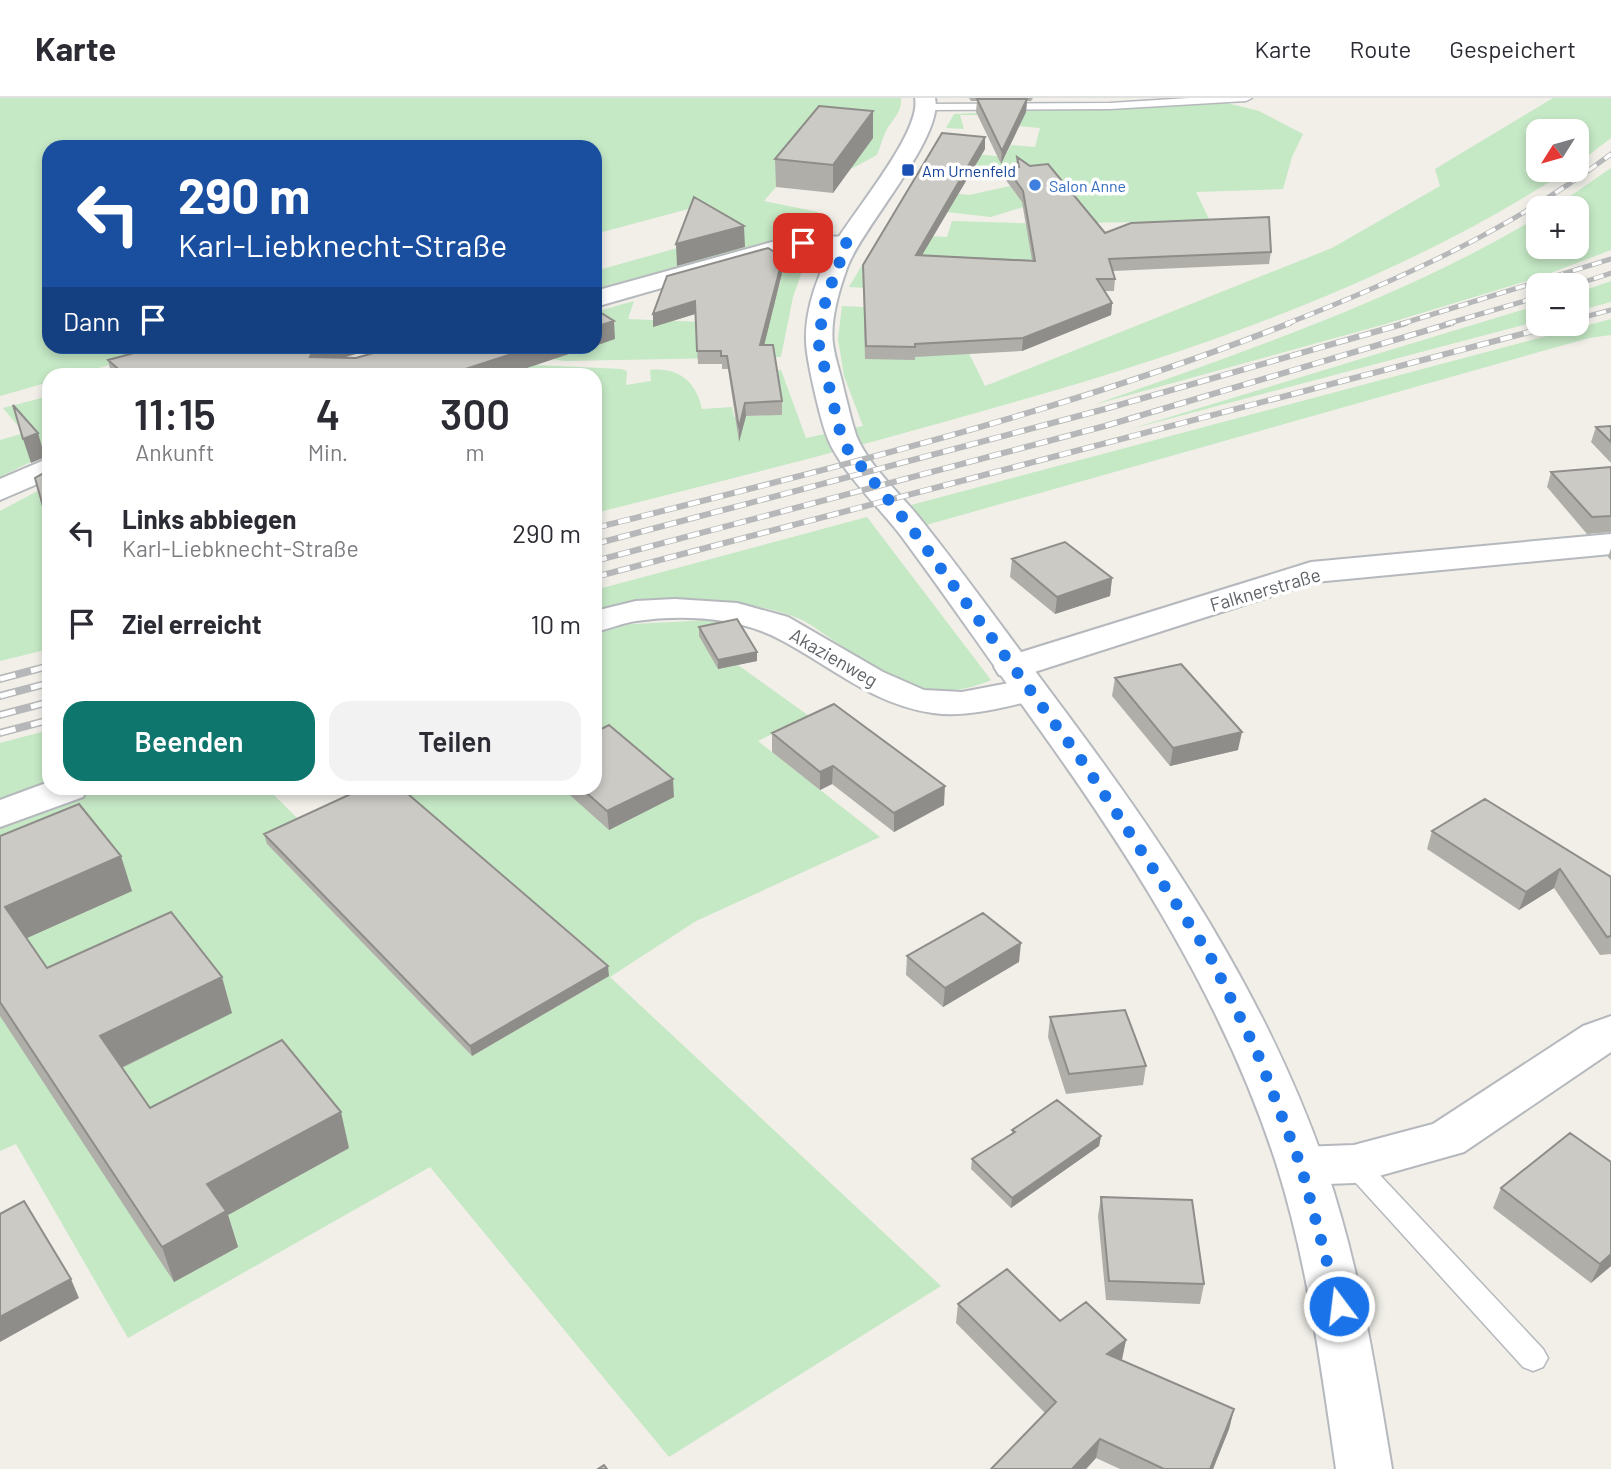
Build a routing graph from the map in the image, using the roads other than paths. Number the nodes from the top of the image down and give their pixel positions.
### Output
1 (1246, 98) edge
2 (926, 103) edge
3 (847, 243) junction
4 (602, 297) edge
5 (42, 470) edge
6 (0, 491) edge
7 (1611, 544) edge
8 (602, 620) edge
9 (1021, 678) junction
10 (50, 795) edge
11 (0, 814) edge
12 (1611, 1033) edge
13 (1354, 1164) junction
14 (1301, 1166) junction
15 (1533, 1358) dead end
16 (1364, 1469) edge

1 - 2 lane
2 - 3 street
3 - 4 street
3 - 9 street
5 - 6 street
7 - 9 street, Falknerstraße
8 - 9 street, Akazienweg
9 - 14 street
10 - 11 street
12 - 13 street
13 - 14 street
13 - 15 lane
14 - 16 street

